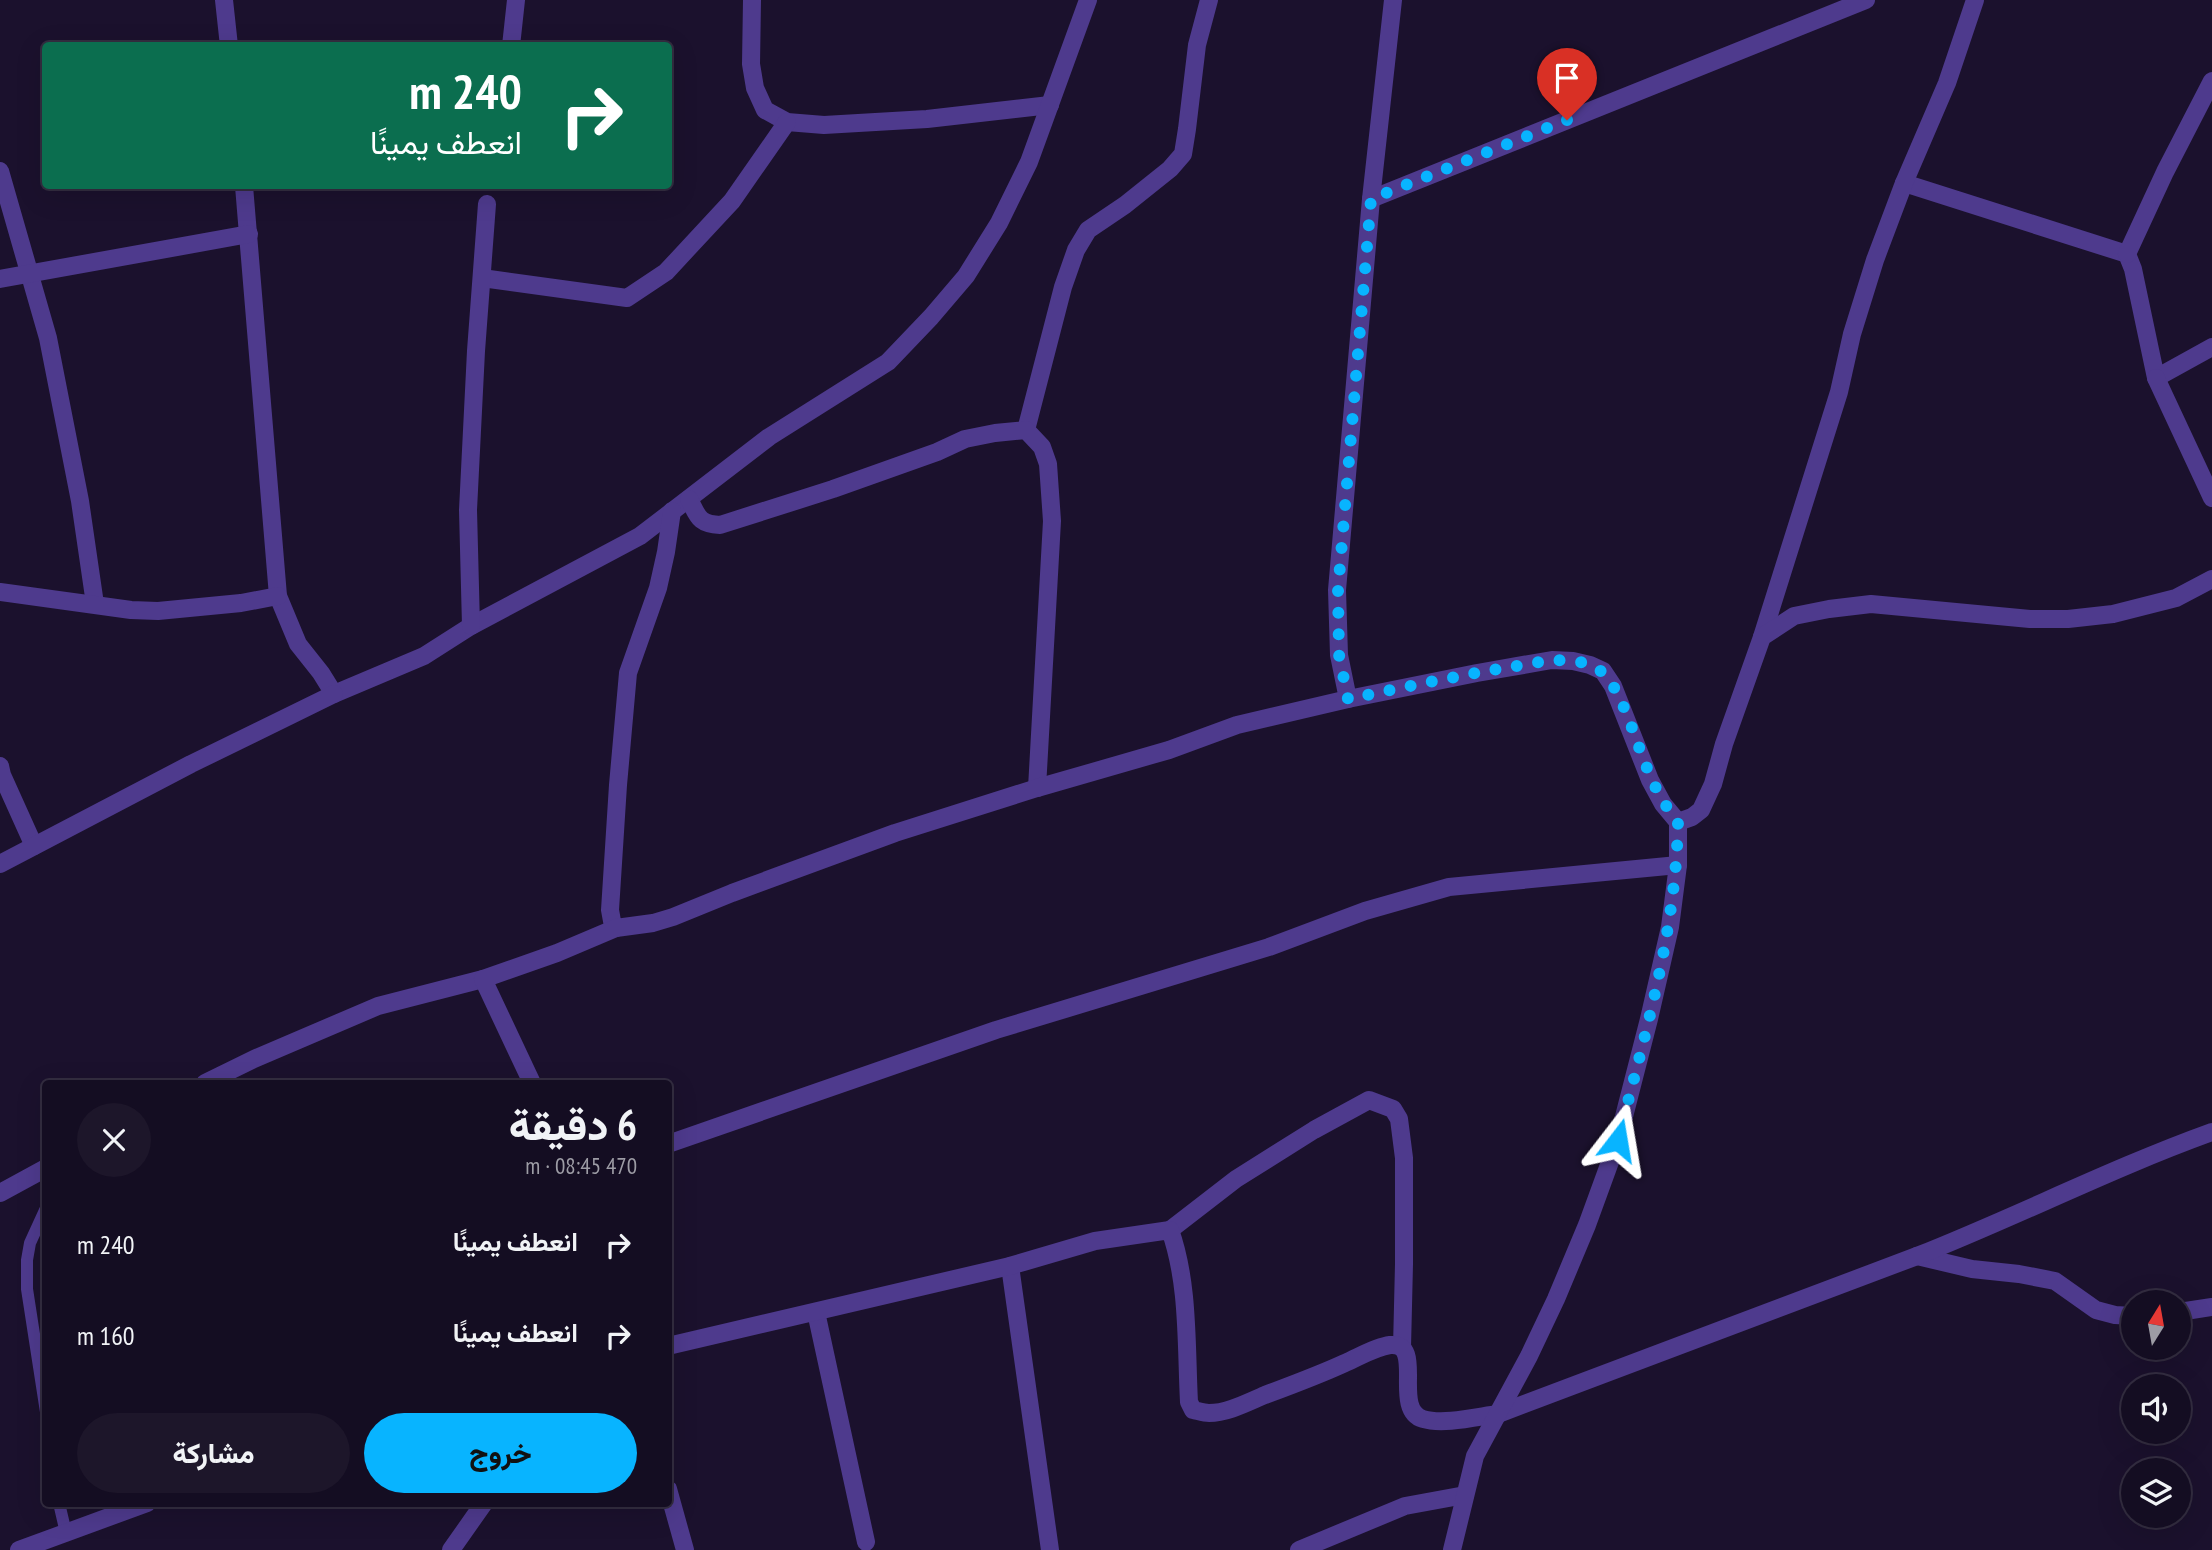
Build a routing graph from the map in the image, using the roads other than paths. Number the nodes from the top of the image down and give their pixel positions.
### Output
1 (224, 0) edge
2 (516, 0) edge
3 (752, 0) edge
4 (1088, 0) edge
5 (1209, 0) edge
6 (1394, 0) edge
7 (1866, 0) edge
8 (1975, 0) edge
9 (229, 42) edge
10 (511, 42) edge
11 (2212, 81) edge
12 (1050, 105) junction
13 (787, 122) junction
14 (0, 171) edge
15 (1904, 183) junction
16 (244, 189) edge
17 (1371, 199) junction
18 (487, 204) dead end
19 (249, 234) junction
20 (2127, 254) junction
21 (29, 273) junction
22 (482, 278) junction
23 (0, 279) edge
24 (2212, 347) edge
25 (2156, 378) junction
26 (1026, 430) junction
27 (2212, 498) edge
28 (689, 499) junction
29 (672, 511) junction
30 (2212, 579) edge
31 (0, 592) edge
32 (278, 596) junction
33 (95, 604) junction
34 (471, 626) junction
35 (1762, 637) junction
36 (334, 694) junction
37 (1348, 699) junction
38 (0, 765) edge
39 (1037, 788) junction
40 (1678, 822) junction
41 (34, 846) junction
42 (0, 864) edge
43 (1678, 865) junction
44 (616, 928) junction
45 (483, 979) junction
46 (211, 1080) edge
47 (532, 1080) edge
48 (2212, 1132) edge
49 (672, 1143) edge
50 (42, 1170) edge
51 (0, 1193) edge
52 (42, 1217) edge
53 (1170, 1230) junction
54 (1917, 1256) junction
55 (1010, 1266) junction
56 (2212, 1307) edge
57 (2191, 1310) edge
58 (816, 1311) junction
59 (2121, 1315) edge
60 (672, 1345) edge
61 (1402, 1348) junction
62 (42, 1386) edge
63 (1498, 1414) junction
64 (1465, 1495) junction
65 (672, 1503) edge
66 (60, 1507) edge
67 (136, 1507) edge
68 (481, 1507) edge
69 (66, 1533) junction
70 (866, 1542) dead end
71 (19, 1550) edge
72 (451, 1550) edge
73 (685, 1550) edge
74 (1050, 1550) edge
75 (1298, 1550) edge
76 (1452, 1550) edge

1 - 9 street
2 - 10 street
3 - 13 street
4 - 12 street
5 - 26 street
6 - 17 street
7 - 17 street
8 - 15 street
11 - 20 street
12 - 13 street
12 - 28 street
13 - 22 street
14 - 21 street
15 - 20 street
15 - 35 street
16 - 19 street
17 - 37 street
18 - 22 street
19 - 21 street
19 - 32 street
20 - 25 street
21 - 23 street
21 - 33 street
22 - 34 street
24 - 25 street
25 - 27 street
26 - 28 street
26 - 39 street
28 - 29 street
29 - 34 street
29 - 44 street
30 - 35 street
31 - 33 street
32 - 33 street
32 - 36 street
34 - 36 street
35 - 40 street
36 - 41 street
37 - 39 street
37 - 40 street
38 - 41 street
39 - 44 street
40 - 43 street
41 - 42 street
43 - 49 street
43 - 63 street
44 - 45 street
45 - 46 street
45 - 47 street
48 - 54 street
50 - 51 street
52 - 62 lane
53 - 55 street
53 - 61 street
53 - 61 street
54 - 59 street
54 - 63 street
55 - 58 street
55 - 74 street
56 - 57 street
58 - 60 street
58 - 70 street
61 - 63 street
63 - 64 street
64 - 75 street
64 - 76 street
65 - 73 street
66 - 69 lane
67 - 69 street
68 - 72 street
69 - 71 street

